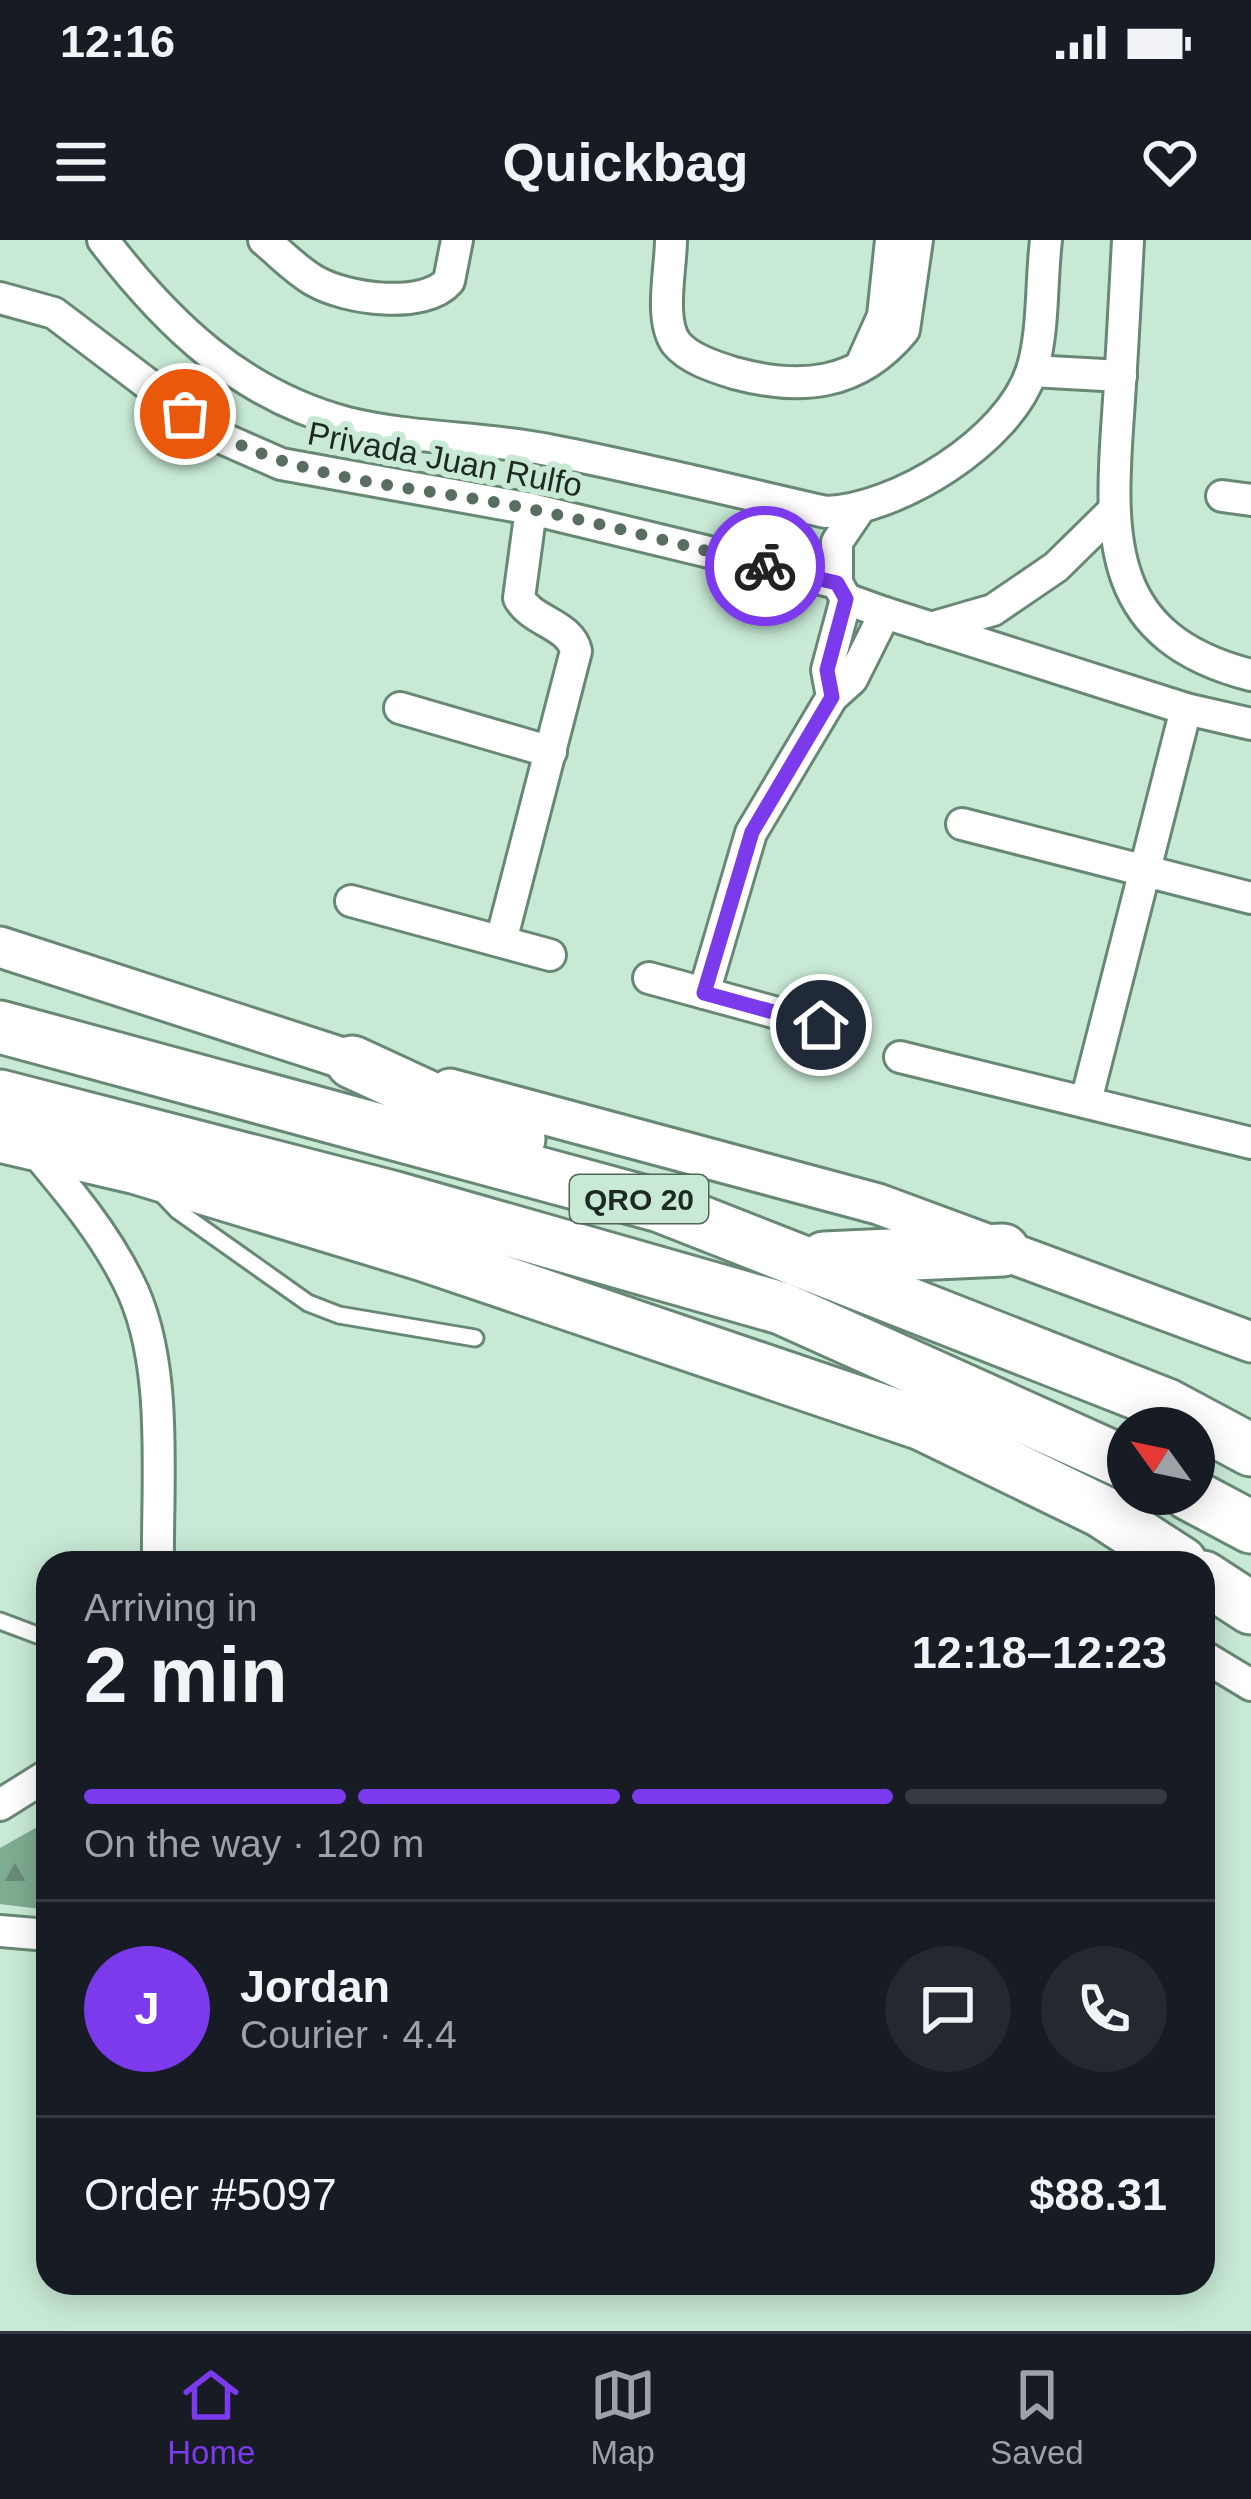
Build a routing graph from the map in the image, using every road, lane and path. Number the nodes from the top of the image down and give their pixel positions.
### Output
1 (103, 240) edge
2 (264, 240) edge
3 (457, 240) edge
4 (671, 240) edge
5 (891, 240) edge
6 (917, 240) edge
7 (1046, 240) edge
8 (1129, 240) edge
9 (0, 298) edge
10 (859, 370) junction
11 (1032, 371) junction
12 (1120, 376) junction
13 (531, 509) junction
14 (858, 511) junction
15 (1111, 513) junction
16 (841, 591) junction
17 (885, 613) junction
18 (931, 628) junction
19 (1251, 675) edge
20 (832, 697) junction
21 (400, 709) dead end
22 (1186, 709) junction
23 (1251, 724) edge
24 (551, 752) junction
25 (962, 824) dead end
26 (1144, 873) junction
27 (1251, 898) edge
28 (351, 901) dead end
29 (501, 941) junction
30 (0, 947) edge
31 (550, 955) dead end
32 (649, 978) dead end
33 (704, 993) junction
34 (821, 1025) dead end
35 (0, 1027) edge
36 (900, 1057) dead end
37 (352, 1063) junction
38 (0, 1096) edge
39 (1086, 1101) junction
40 (14, 1139) edge
41 (1251, 1143) edge
42 (137, 1168) junction
43 (660, 1205) junction
44 (1003, 1250) junction
45 (805, 1259) junction
46 (475, 1338) dead end
47 (1251, 1342) edge
48 (1251, 1450) edge
49 (1107, 1455) edge
50 (1215, 1508) edge
51 (1251, 1527) edge
52 (158, 1551) edge
53 (1162, 1551) edge
54 (1215, 1585) edge
55 (1251, 1608) edge
56 (0, 1621) edge
57 (36, 1634) edge
58 (1215, 1663) edge
59 (1251, 1685) edge
60 (36, 1782) edge
61 (0, 1804) edge
62 (0, 1930) edge
63 (36, 1934) edge

1 - 14 street, Privada Juan Rulfo
2 - 3 street
4 - 10 street
5 - 10 street
6 - 10 street
7 - 11 street
8 - 12 street
9 - 13 street, Privada Juan Rulfo
11 - 12 street
11 - 14 street
12 - 15 street
13 - 16 street, Privada Juan Rulfo
13 - 24 street
14 - 16 street
15 - 18 street
15 - 19 street
16 - 17 street, Privada Juan Rulfo
16 - 20 street
17 - 18 street, Privada Juan Rulfo
17 - 20 street
18 - 22 street, Privada Juan Rulfo
20 - 33 street
21 - 24 street
22 - 23 street, Privada Juan Rulfo
22 - 26 street
24 - 29 street
25 - 26 street
26 - 27 street
26 - 39 street
28 - 29 street
29 - 31 street
30 - 37 street
32 - 33 street
33 - 34 street
35 - 43 highway, QRO 20
36 - 39 street
37 - 43 highway
37 - 44 street
38 - 49 highway, QRO 20
39 - 41 street
40 - 42 highway
40 - 52 street
42 - 46 lane
42 - 53 highway
43 - 45 highway, QRO 20
44 - 45 highway
44 - 47 street
45 - 48 highway, QRO 20
50 - 51 highway
54 - 55 highway
56 - 57 lane
58 - 59 street
60 - 61 street
62 - 63 street

